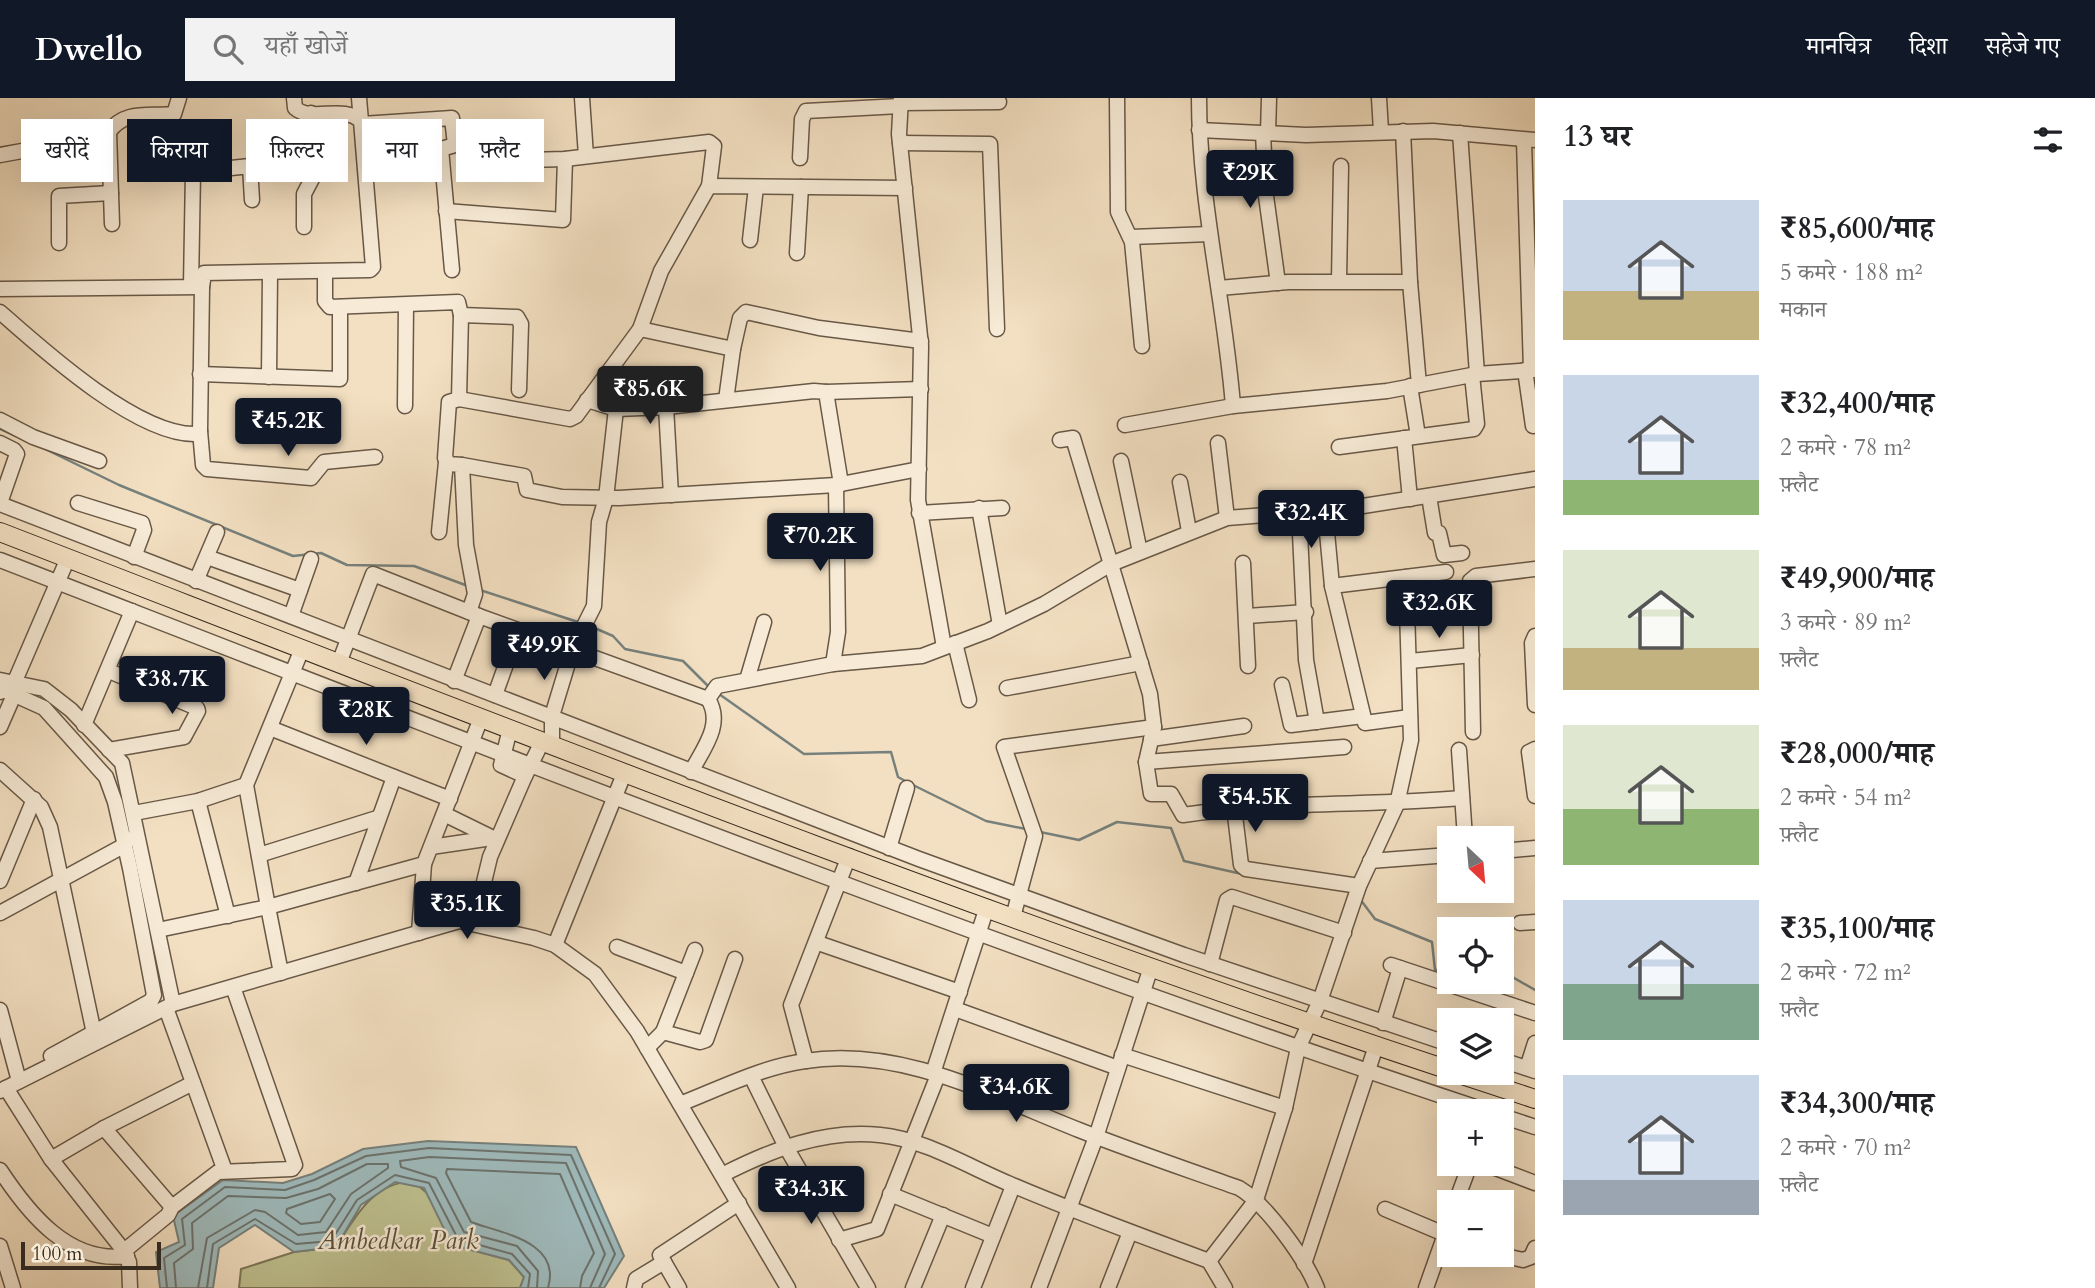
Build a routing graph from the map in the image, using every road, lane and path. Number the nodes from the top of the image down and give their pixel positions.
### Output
1 (179, 98) edge
2 (294, 98) edge
3 (359, 98) edge
4 (582, 98) edge
5 (1117, 98) edge
6 (1199, 98) edge
7 (1269, 98) edge
8 (1379, 98) edge
9 (999, 102) dead end
10 (900, 103) edge
11 (311, 113) junction
12 (361, 123) junction
13 (1199, 130) junction
14 (1381, 131) junction
15 (1403, 131) junction
16 (1265, 133) junction
17 (1460, 133) junction
18 (1529, 141) edge
19 (900, 143) junction
20 (21, 151) edge
21 (0, 155) edge
22 (586, 156) junction
23 (800, 158) dead end
24 (565, 159) junction
25 (544, 160) edge
26 (1341, 166) dead end
27 (709, 186) junction
28 (756, 187) junction
29 (801, 187) junction
30 (905, 188) junction
31 (111, 193) junction
32 (252, 200) dead end
33 (446, 211) junction
34 (112, 223) dead end
35 (304, 227) dead end
36 (1210, 233) junction
37 (1130, 237) junction
38 (750, 240) dead end
39 (59, 243) dead end
40 (797, 253) dead end
41 (452, 270) dead end
42 (325, 272) junction
43 (270, 273) junction
44 (1339, 281) junction
45 (1410, 282) junction
46 (1278, 283) junction
47 (196, 287) junction
48 (1219, 288) junction
49 (0, 289) edge
50 (406, 305) junction
51 (341, 307) junction
52 (0, 312) edge
53 (461, 314) junction
54 (640, 329) junction
55 (997, 329) dead end
56 (921, 341) junction
57 (1142, 346) dead end
58 (733, 349) junction
59 (1530, 370) edge
60 (200, 374) junction
61 (1474, 375) junction
62 (269, 377) junction
63 (1415, 386) junction
64 (921, 389) junction
65 (519, 390) dead end
66 (826, 392) junction
67 (459, 399) junction
68 (587, 400) junction
69 (726, 400) junction
70 (405, 406) dead end
71 (1233, 406) junction
72 (666, 407) junction
73 (616, 409) junction
74 (0, 420) edge
75 (1125, 425) dead end
76 (1533, 426) dead end
77 (200, 431) junction
78 (1411, 437) junction
79 (1060, 440) dead end
80 (0, 443) edge
81 (1218, 443) dead end
82 (1339, 447) dead end
83 (375, 457) dead end
84 (99, 461) dead end
85 (1121, 461) dead end
86 (446, 462) junction
87 (461, 465) junction
88 (919, 469) junction
89 (4, 473) edge
90 (1535, 480) edge
91 (1180, 482) dead end
92 (839, 485) junction
93 (671, 495) junction
94 (1429, 496) junction
95 (606, 498) junction
96 (1410, 499) junction
97 (78, 503) dead end
98 (0, 504) edge
99 (979, 508) junction
100 (1002, 508) dead end
101 (1325, 510) junction
102 (1299, 512) junction
103 (919, 513) junction
104 (1227, 517) junction
105 (1189, 531) junction
106 (0, 532) edge
107 (218, 532) dead end
108 (439, 533) dead end
109 (1140, 552) junction
110 (1462, 553) dead end
111 (134, 557) junction
112 (207, 557) junction
113 (68, 558) junction
114 (311, 559) dead end
115 (0, 560) edge
116 (1243, 563) dead end
117 (1111, 564) junction
118 (1535, 569) edge
119 (1447, 572) dead end
120 (1406, 577) junction
121 (196, 581) junction
122 (57, 582) junction
123 (1332, 586) junction
124 (300, 590) junction
125 (132, 611) junction
126 (1306, 612) junction
127 (474, 614) junction
128 (291, 616) junction
129 (1247, 616) junction
130 (764, 622) dead end
131 (1000, 625) junction
132 (518, 631) junction
133 (1535, 636) edge
134 (348, 640) junction
135 (949, 645) junction
136 (302, 649) junction
137 (572, 650) junction
138 (1472, 655) junction
139 (1409, 661) junction
140 (339, 663) junction
141 (1141, 663) junction
142 (833, 664) junction
143 (1248, 666) dead end
144 (109, 671) junction
145 (292, 673) junction
146 (747, 680) junction
147 (454, 681) junction
148 (1282, 685) dead end
149 (7, 687) edge
150 (1007, 688) dead end
151 (712, 693) junction
152 (495, 695) junction
153 (969, 700) dead end
154 (1535, 705) edge
155 (552, 716) junction
156 (1363, 716) junction
157 (1410, 717) junction
158 (481, 718) junction
159 (1317, 722) junction
160 (85, 724) junction
161 (1244, 726) dead end
162 (0, 727) edge
163 (270, 728) junction
164 (510, 729) junction
165 (1473, 732) dead end
166 (1152, 733) junction
167 (472, 742) junction
168 (547, 744) junction
169 (1344, 747) dead end
170 (1535, 749) edge
171 (109, 750) junction
172 (1459, 750) dead end
173 (505, 755) junction
174 (1146, 762) junction
175 (122, 763) junction
176 (0, 770) edge
177 (529, 771) junction
178 (691, 772) junction
179 (624, 774) junction
180 (106, 777) junction
181 (394, 777) junction
182 (246, 785) junction
183 (907, 788) dead end
184 (1535, 796) edge
185 (614, 797) junction
186 (1462, 798) junction
187 (34, 799) junction
188 (450, 799) junction
189 (198, 801) junction
190 (1397, 804) junction
191 (1234, 807) junction
192 (444, 814) junction
193 (135, 817) junction
194 (377, 818) junction
195 (1464, 826) edge
196 (495, 839) junction
197 (125, 845) junction
198 (431, 847) junction
199 (889, 848) junction
200 (1535, 848) edge
201 (1514, 850) edge
202 (259, 855) junction
203 (849, 856) junction
204 (1437, 856) edge
205 (1370, 861) junction
206 (424, 864) junction
207 (61, 880) junction
208 (0, 881) edge
209 (840, 882) junction
210 (356, 883) junction
211 (1357, 893) junction
212 (1019, 896) junction
213 (268, 907) junction
214 (987, 907) junction
215 (0, 913) edge
216 (228, 916) junction
217 (1013, 917) junction
218 (474, 924) junction
219 (158, 930) junction
220 (419, 933) junction
221 (980, 933) junction
222 (1345, 933) junction
223 (818, 943) junction
224 (555, 945) junction
225 (617, 947) dead end
226 (695, 950) dead end
227 (735, 959) dead end
228 (1210, 964) junction
229 (1151, 967) junction
230 (281, 973) junction
231 (686, 973) junction
232 (233, 987) junction
233 (960, 992) junction
234 (1143, 992) junction
235 (1320, 1001) junction
236 (170, 1006) junction
237 (955, 1009) junction
238 (0, 1010) edge
239 (1535, 1013) edge
240 (1383, 1023) junction
241 (1310, 1025) junction
242 (663, 1032) junction
243 (95, 1037) junction
244 (1437, 1040) edge
245 (1535, 1042) edge
246 (1376, 1046) junction
247 (648, 1048) junction
248 (1298, 1048) junction
249 (806, 1060) junction
250 (1120, 1062) junction
251 (1514, 1064) edge
252 (1437, 1066) edge
253 (1531, 1070) edge
254 (1367, 1072) junction
255 (936, 1074) junction
256 (751, 1076) junction
257 (193, 1083) junction
258 (11, 1084) edge
259 (1492, 1085) edge
260 (1498, 1087) junction
261 (1451, 1099) edge
262 (1493, 1099) edge
263 (1535, 1099) edge
264 (680, 1104) junction
265 (1285, 1108) junction
266 (1514, 1120) edge
267 (1535, 1127) edge
268 (104, 1128) junction
269 (1096, 1137) junction
270 (911, 1142) junction
271 (786, 1147) junction
272 (51, 1160) junction
273 (0, 1170) edge
274 (225, 1171) junction
275 (722, 1175) junction
276 (1514, 1175) edge
277 (1535, 1183) edge
278 (1013, 1186) junction
279 (890, 1194) junction
280 (1256, 1200) junction
281 (739, 1203) junction
282 (172, 1207) junction
283 (1069, 1208) junction
284 (1385, 1209) dead end
285 (943, 1216) junction
286 (1437, 1227) edge
287 (1130, 1232) junction
288 (993, 1236) junction
289 (839, 1240) junction
290 (0, 1246) edge
291 (1535, 1248) edge
292 (126, 1253) junction
293 (1514, 1258) edge
294 (1437, 1260) edge
295 (1209, 1261) junction
296 (664, 1262) junction
297 (1304, 1264) junction
298 (13, 1288) edge
299 (130, 1288) edge
300 (634, 1288) edge
301 (680, 1288) edge
302 (788, 1288) edge
303 (868, 1288) edge
304 (913, 1288) edge
305 (973, 1288) edge
306 (1039, 1288) edge
307 (1108, 1288) edge
308 (1225, 1288) edge
309 (1317, 1288) edge
310 (1426, 1288) edge

1 - 31 street
2 - 11 street
3 - 12 street
4 - 22 street
5 - 37 street
6 - 13 street
7 - 16 street
8 - 14 street
9 - 10 street
10 - 19 street
10 - 23 street
11 - 12 street
11 - 35 street
12 - 33 street
12 - 42 street
13 - 16 street
13 - 36 street
14 - 15 street
14 - 16 street
15 - 17 street
15 - 45 street
16 - 46 street
17 - 18 street
17 - 61 street
18 - 59 street
19 - 30 street
19 - 55 street
20 - 21 street
22 - 24 street
22 - 27 street
24 - 25 street
24 - 33 street
26 - 44 street
27 - 28 street
27 - 54 street
28 - 29 street
28 - 38 street
29 - 30 street
29 - 40 street
30 - 56 street
31 - 34 street
31 - 39 street
32 - 47 street
33 - 41 street
36 - 37 street
36 - 48 street
37 - 57 street
42 - 43 street
42 - 51 street
43 - 47 street
43 - 62 street
44 - 45 street
44 - 46 street
45 - 63 street
46 - 48 street
47 - 49 street
47 - 60 street
48 - 71 street
50 - 51 street
50 - 53 street
50 - 70 street
51 - 62 street
52 - 77 street
53 - 65 street
53 - 67 street
54 - 58 street
54 - 68 street
56 - 58 street
56 - 64 street
58 - 69 street
59 - 61 street
59 - 76 street
60 - 62 street
60 - 77 street
61 - 63 street
61 - 78 street
63 - 71 street
63 - 78 street
64 - 66 street
64 - 88 street
66 - 69 street
66 - 92 street
67 - 68 street
67 - 86 street
68 - 73 street
69 - 72 street
71 - 75 street
72 - 73 street
72 - 93 street
73 - 95 street
74 - 84 street
77 - 83 street
78 - 82 street
78 - 96 street
79 - 117 street
80 - 89 street
81 - 104 street
85 - 109 street
86 - 87 street
86 - 108 street
87 - 95 street
87 - 127 street
88 - 92 street
88 - 103 street
89 - 98 street
90 - 94 street
91 - 105 street
92 - 93 street
92 - 142 street
93 - 95 street
94 - 96 street
94 - 110 street
95 - 137 street
96 - 101 street
97 - 111 street
98 - 111 street
99 - 100 street
99 - 103 street
99 - 131 street
101 - 102 street
101 - 123 street
102 - 104 street
102 - 126 street
103 - 135 street
104 - 105 street
105 - 109 street
106 - 113 main road
107 - 112 street
109 - 117 street
111 - 121 street
112 - 121 street
112 - 124 street
113 - 122 street
113 - 136 main road
114 - 124 street
115 - 122 street
116 - 129 street
117 - 131 street
117 - 141 street
118 - 138 street
119 - 120 street
120 - 123 street
120 - 139 street
121 - 128 street
122 - 125 street
122 - 149 street
123 - 156 street
124 - 128 street
125 - 144 street
125 - 145 street
126 - 129 street
126 - 159 street
127 - 132 street
127 - 134 street
127 - 147 street
128 - 134 street
129 - 143 street
130 - 146 street
131 - 135 street
132 - 137 street
132 - 152 street
133 - 154 street
134 - 140 street
134 - 147 street
135 - 142 street
135 - 153 street
136 - 140 main road
136 - 145 street
137 - 151 street
137 - 155 street
138 - 139 street
138 - 165 street
139 - 157 street
140 - 158 main road
141 - 150 street
141 - 166 street
142 - 146 street
144 - 160 street
144 - 171 street
145 - 163 street
145 - 167 street
146 - 151 street
147 - 152 street
148 - 159 street
149 - 160 street
149 - 162 street
149 - 180 street
151 - 178 street
152 - 155 street
155 - 168 street
155 - 178 street
156 - 157 street
156 - 159 street
157 - 190 street
158 - 164 main road
158 - 167 street
160 - 171 street
161 - 166 street
163 - 181 street
163 - 182 street
164 - 168 main road
164 - 173 street
166 - 174 street
166 - 212 street
167 - 173 street
167 - 188 street
168 - 177 street
168 - 179 main road
169 - 174 street
170 - 184 street
171 - 175 street
172 - 186 street
173 - 177 street
174 - 191 street
175 - 180 street
175 - 193 street
176 - 187 street
177 - 185 street
177 - 196 street
178 - 199 street
179 - 185 street
179 - 203 main road
180 - 197 street
181 - 188 street
181 - 194 street
182 - 189 street
182 - 202 street
183 - 199 street
185 - 209 street
185 - 224 street
186 - 190 street
186 - 195 street
187 - 207 street
187 - 208 street
188 - 192 street
189 - 193 street
189 - 216 street
190 - 191 street
190 - 205 street
191 - 211 street
192 - 196 street
192 - 198 street
193 - 197 street
193 - 219 street
194 - 202 street
194 - 210 street
196 - 198 street
196 - 218 street
197 - 207 street
197 - 243 street
198 - 206 street
199 - 212 street
200 - 201 street
202 - 213 street
203 - 209 street
203 - 214 main road
204 - 205 street
205 - 211 street
206 - 210 street
206 - 220 street
207 - 215 street
207 - 243 street
209 - 221 street
209 - 223 street
210 - 213 street
211 - 222 street
212 - 217 street
212 - 228 street
213 - 216 street
213 - 230 street
214 - 217 main road
214 - 221 street
216 - 219 street
217 - 229 main road
218 - 220 street
218 - 224 street
219 - 236 street
220 - 230 street
221 - 233 street
221 - 234 street
222 - 228 street
222 - 235 street
223 - 233 street
223 - 249 street
224 - 247 street
225 - 231 street
226 - 231 street
227 - 242 street
228 - 235 street
229 - 234 street
229 - 241 main road
230 - 232 street
231 - 242 street
232 - 236 street
232 - 274 street
233 - 237 street
234 - 248 street
234 - 250 street
235 - 240 street
235 - 241 street
236 - 243 street
236 - 257 street
237 - 250 street
237 - 255 street
238 - 258 street
239 - 240 street
240 - 244 street
241 - 246 main road
241 - 248 street
242 - 247 street
243 - 258 street
245 - 253 street
246 - 252 main road
246 - 254 street
247 - 264 street
248 - 254 street
248 - 265 street
249 - 255 street
249 - 256 street
250 - 265 street
250 - 269 street
251 - 253 street
254 - 261 street
254 - 297 street
255 - 269 street
255 - 270 street
256 - 264 street
256 - 271 street
257 - 268 street
257 - 274 street
258 - 272 street
259 - 260 main road
260 - 262 street
260 - 263 main road
264 - 275 street
265 - 280 street
266 - 267 street
268 - 272 street
268 - 282 street
269 - 280 street
269 - 283 street
270 - 271 street
270 - 278 street
270 - 279 street
271 - 275 street
271 - 289 street
272 - 292 street
273 - 292 street
274 - 282 street
275 - 281 street
276 - 277 street
278 - 283 street
278 - 288 street
279 - 285 street
279 - 289 street
280 - 295 street
280 - 297 street
281 - 296 street
281 - 302 street
282 - 292 street
283 - 287 street
283 - 306 street
284 - 286 street
285 - 288 street
285 - 304 street
287 - 295 street
287 - 307 street
288 - 305 street
289 - 303 street
290 - 298 street
291 - 293 street
292 - 299 street
294 - 310 street
295 - 308 street
296 - 300 street
296 - 301 street
297 - 309 street

